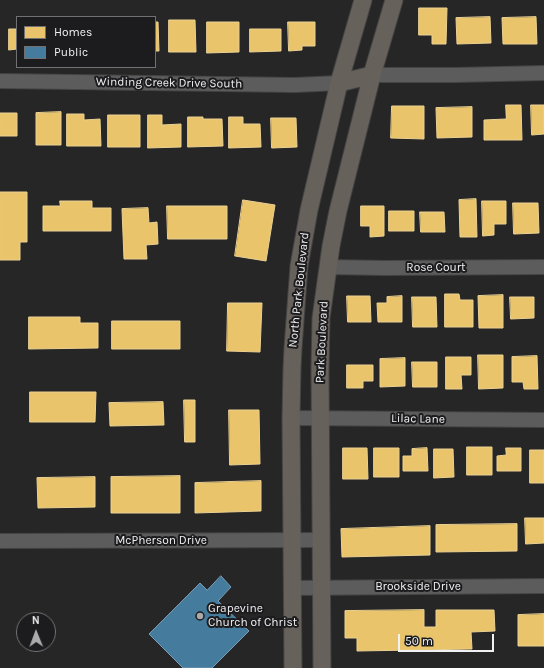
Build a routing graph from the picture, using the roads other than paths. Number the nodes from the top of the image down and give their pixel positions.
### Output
1 (362, 0) edge
2 (394, 0) edge
3 (544, 73) edge
4 (372, 75) junction
5 (0, 81) edge
6 (339, 83) junction
7 (328, 267) junction
8 (544, 267) edge
9 (291, 418) junction
10 (320, 418) junction
11 (544, 420) edge
12 (321, 540) junction
13 (0, 541) edge
14 (292, 541) junction
15 (544, 586) edge
16 (322, 587) junction
17 (293, 588) junction
18 (293, 668) edge
19 (322, 668) edge

1 - 6 main road, North Park Boulevard
2 - 4 main road, Park Boulevard
3 - 4 street
4 - 6 main road
4 - 7 main road, Park Boulevard
5 - 6 street, Winding Creek Drive South
6 - 9 main road, North Park Boulevard
7 - 8 street, Rose Court
7 - 10 main road, Park Boulevard
9 - 10 street, Lilac Lane
9 - 14 main road, North Park Boulevard
10 - 11 street, Lilac Lane
10 - 12 main road, Park Boulevard
12 - 14 street, McPherson Drive
12 - 16 main road, Park Boulevard
13 - 14 street, McPherson Drive
14 - 17 main road, North Park Boulevard
15 - 16 street, Brookside Drive
16 - 17 street, Brookside Drive
16 - 19 main road, Park Boulevard
17 - 18 main road

